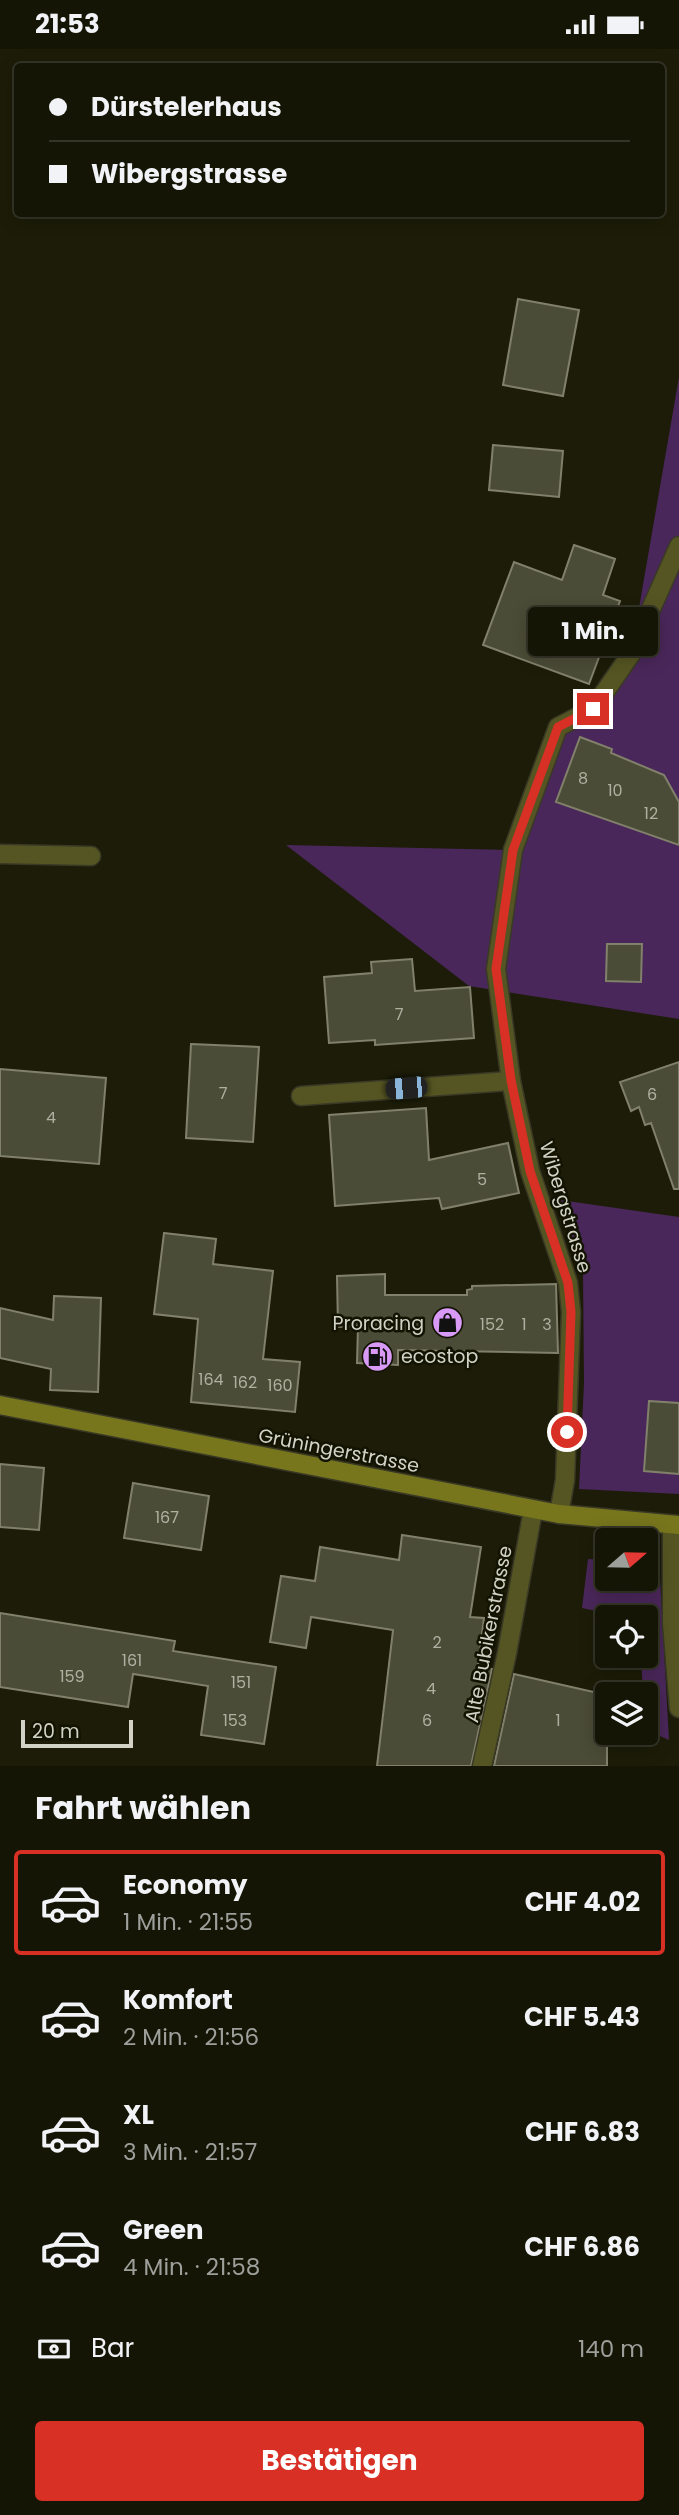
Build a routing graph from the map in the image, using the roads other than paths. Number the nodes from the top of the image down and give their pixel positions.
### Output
1 (679, 546) edge
2 (0, 854) edge
3 (91, 856) dead end
4 (511, 1080) junction
5 (300, 1096) dead end
6 (0, 1405) edge
7 (533, 1510) junction
8 (559, 1514) junction
9 (676, 1525) edge
10 (679, 1708) edge
11 (482, 1766) edge

1 - 4 street, Wibergstrasse
2 - 3 street
4 - 5 street
4 - 8 street, Wibergstrasse
6 - 7 street, Grüningerstrasse
7 - 8 street, Grüningerstrasse
7 - 11 street, Alte Bubikerstrasse
8 - 9 street, Grüningerstrasse
9 - 10 street, Grüningerstrasse

